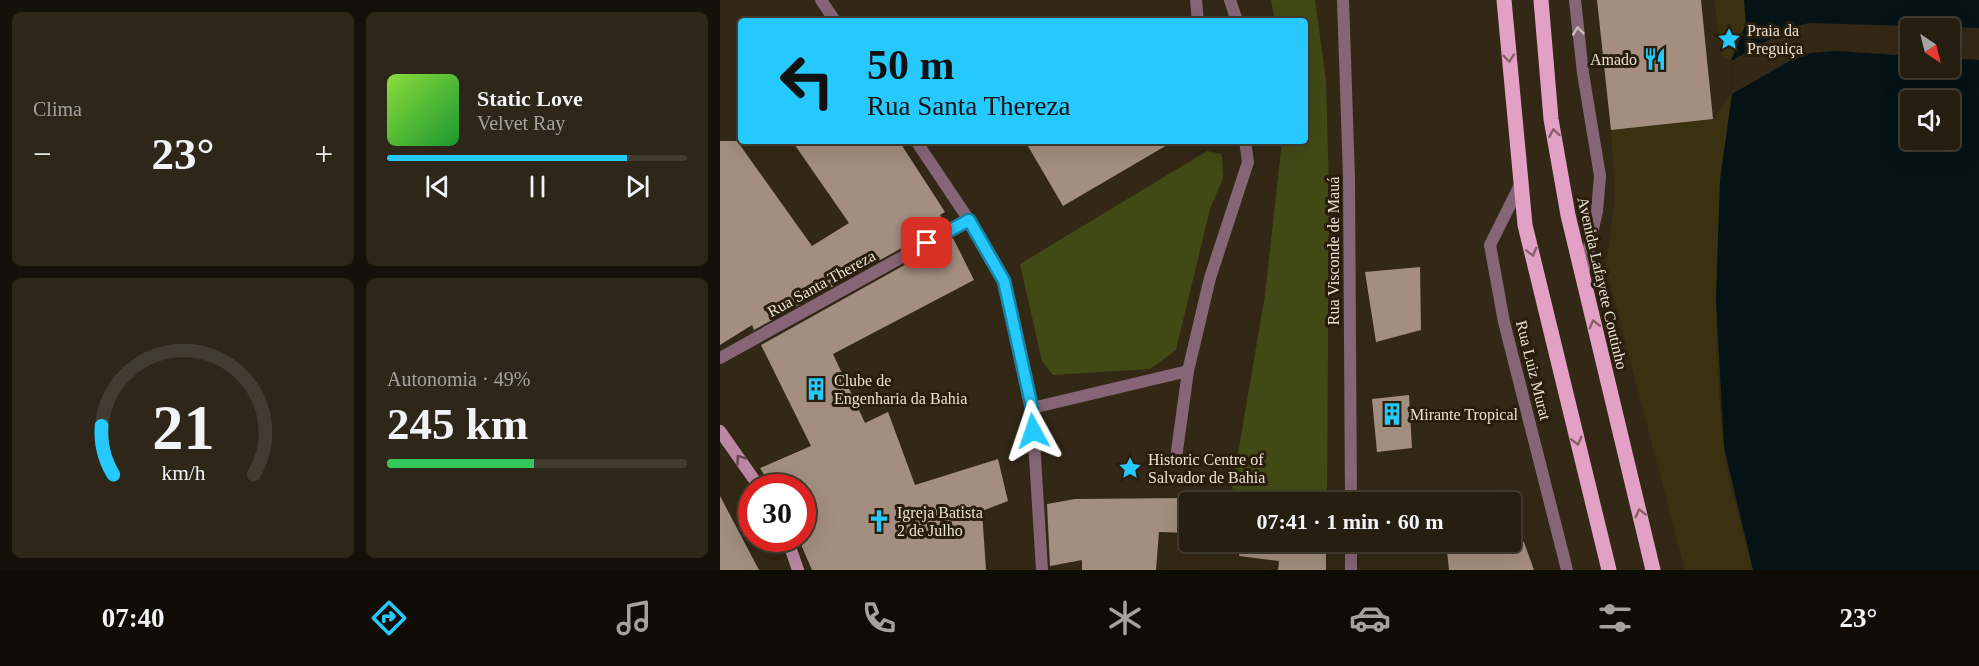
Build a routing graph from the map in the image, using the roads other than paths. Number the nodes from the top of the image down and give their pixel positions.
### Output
1 (821, 0) edge
2 (1196, 0) edge
3 (1230, 0) edge
4 (1343, 0) edge
5 (1504, 0) edge
6 (1541, 0) edge
7 (1575, 0) edge
8 (833, 18) edge
9 (1198, 18) edge
10 (1236, 18) edge
11 (918, 144) edge
12 (1245, 144) edge
13 (1521, 182) junction
14 (969, 220) junction
15 (1582, 275) junction
16 (720, 358) edge
17 (1188, 371) junction
18 (1032, 408) junction
19 (720, 431) edge
20 (1176, 458) dead end
21 (750, 474) edge
22 (1351, 492) edge
23 (792, 552) edge
24 (1351, 552) edge
25 (798, 570) edge
26 (1042, 570) edge
27 (1352, 570) edge
28 (1567, 570) edge
29 (1609, 570) edge
30 (1653, 570) edge

1 - 8 street
2 - 9 street
3 - 10 street
4 - 22 street, Rua Visconde de Mauá
5 -> 13 main road
15 -> 6 main road, Avenida Lafayete Coutinho
15 -> 7 street
11 - 14 street
12 - 17 street
13 - 28 street, Rua Luiz Murat
13 -> 29 main road
14 - 16 street, Rua Santa Thereza
14 - 18 street
30 -> 15 main road, Avenida Lafayete Coutinho
17 - 18 street
17 - 20 street
18 - 26 street
21 -> 19 main road
23 - 25 main road
24 - 27 street

